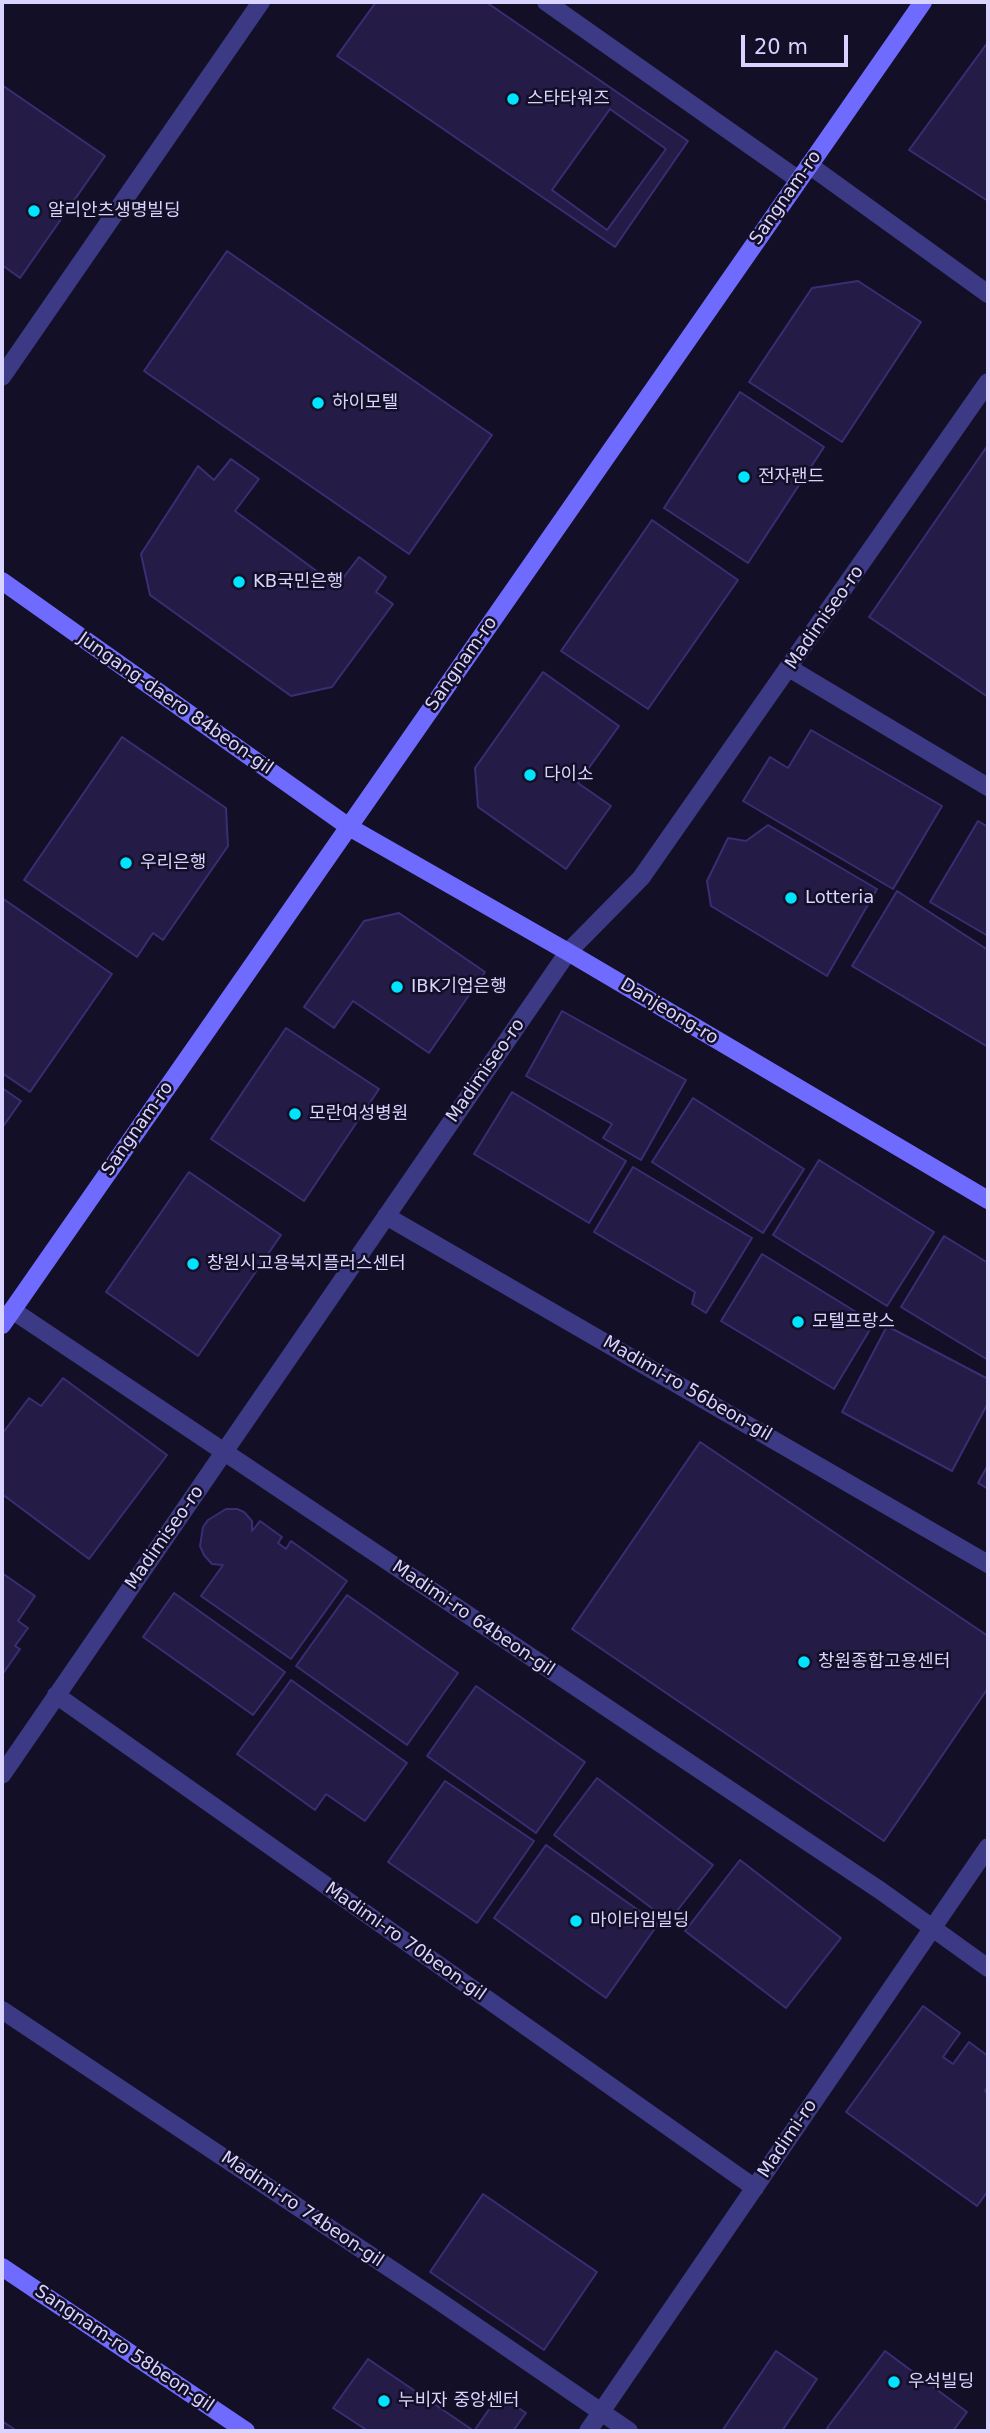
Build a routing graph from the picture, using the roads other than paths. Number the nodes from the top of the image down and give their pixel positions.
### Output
1 (261, 2) edge
2 (546, 2) edge
3 (923, 2) edge
4 (804, 172) junction
5 (988, 294) edge
6 (2, 377) edge
7 (988, 382) edge
8 (2, 581) edge
9 (789, 668) junction
10 (988, 787) edge
11 (349, 827) junction
12 (568, 952) junction
13 (988, 1200) edge
14 (386, 1216) junction
15 (12, 1310) junction
16 (2, 1325) edge
17 (224, 1452) junction
18 (988, 1564) edge
19 (56, 1696) junction
20 (2, 1775) edge
21 (988, 1847) edge
22 (934, 1927) junction
23 (988, 1968) edge
24 (2, 2011) edge
25 (755, 2188) junction
26 (2, 2267) edge
27 (602, 2411) junction
28 (246, 2431) edge
29 (588, 2431) edge
30 (629, 2431) edge

1 - 6 street
2 - 4 street
3 - 4 main road, Sangnam-ro
4 - 5 street
4 - 11 main road, Sangnam-ro
7 - 9 street, Madimiseo-ro
8 - 11 main road, Jungang-daero 84beon-gil
9 - 10 street
9 - 12 street, Madimiseo-ro
11 - 12 main road, Danjeong-ro
11 - 15 main road, Sangnam-ro
12 - 13 main road, Danjeong-ro
12 - 14 street, Madimiseo-ro
14 - 17 street, Madimiseo-ro
14 - 18 street, Madimi-ro 56beon-gil
15 - 16 main road, Sangnam-ro
15 - 17 street, Madimi-ro 64beon-gil
17 - 19 street, Madimiseo-ro
17 - 22 street, Madimi-ro 64beon-gil
19 - 20 street, Madimiseo-ro
19 - 25 street, Madimi-ro 70beon-gil
21 - 22 street, Madimi-ro
22 - 23 street, Madimi-ro 64beon-gil
22 - 25 street, Madimi-ro
24 - 27 street, Madimi-ro 74beon-gil
25 - 27 street, Madimi-ro
26 - 28 main road, Sangnam-ro 58beon-gil
27 - 29 street, Madimi-ro
27 - 30 street, Madimi-ro 74beon-gil

